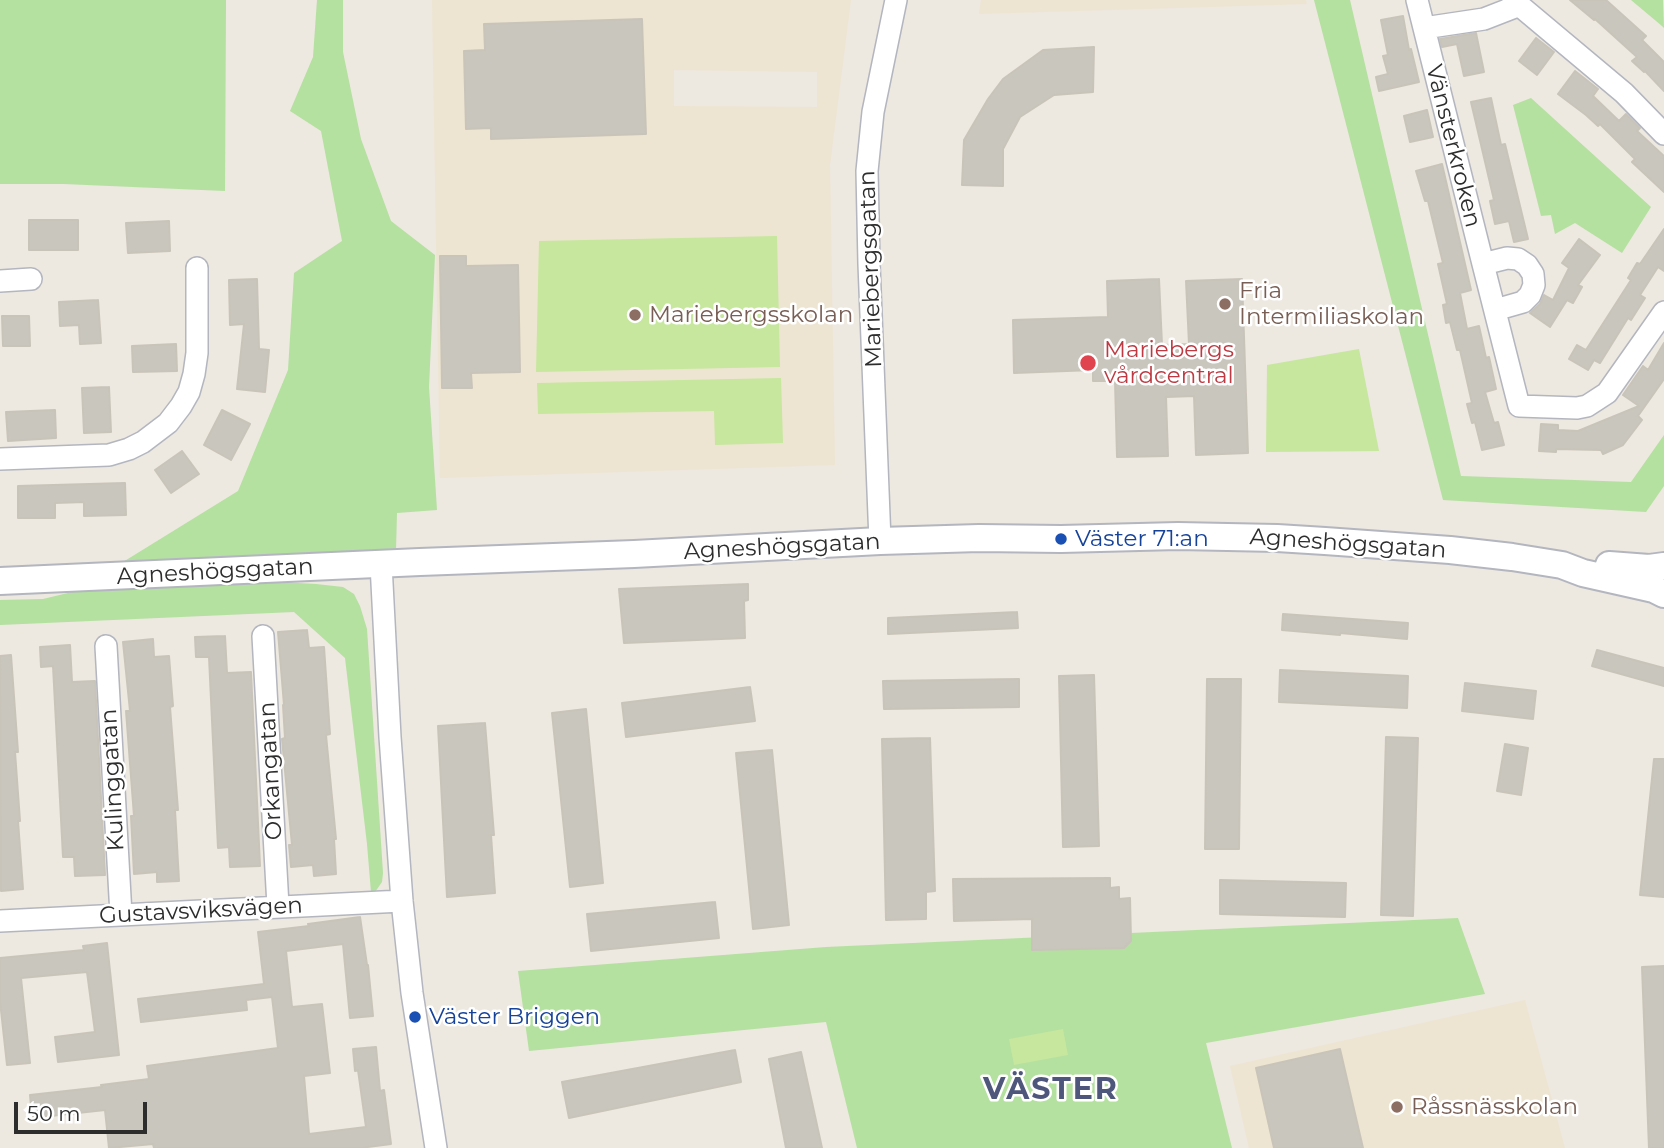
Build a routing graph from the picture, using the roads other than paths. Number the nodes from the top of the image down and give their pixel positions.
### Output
1 (896, 0) edge
2 (1417, 0) edge
3 (1516, 3) edge
4 (1424, 28) junction
5 (1664, 134) edge
6 (1483, 264) junction
7 (197, 268) dead end
8 (31, 279) dead end
9 (0, 281) edge
10 (1495, 310) junction
11 (1664, 312) edge
12 (0, 459) edge
13 (880, 541) junction
14 (381, 564) junction
15 (1562, 565) junction
16 (1664, 566) edge
17 (0, 581) edge
18 (1664, 594) edge
19 (263, 636) dead end
20 (106, 646) dead end
21 (402, 901) junction
22 (278, 906) junction
23 (121, 915) junction
24 (0, 921) edge
25 (436, 1148) edge

1 - 13 street, Mariebergsgatan
2 - 4 street, Vänsterkroken
3 - 4 street
3 - 5 street
4 - 6 street, Vänsterkroken
6 - 10 street, Vänsterkroken
6 - 10 street
7 - 12 street
8 - 9 street
10 - 11 street, Vänsterkroken
13 - 14 street, Agneshögsgatan
13 - 15 street, Agneshögsgatan
14 - 17 street, Agneshögsgatan
14 - 21 street
15 - 16 street, Agneshögsgatan
15 - 18 street, Agneshögsgatan
19 - 22 street, Orkangatan
20 - 23 street, Kulinggatan
21 - 22 street, Gustavsviksvägen
21 - 25 street
22 - 23 street, Gustavsviksvägen
23 - 24 street, Gustavsviksvägen

